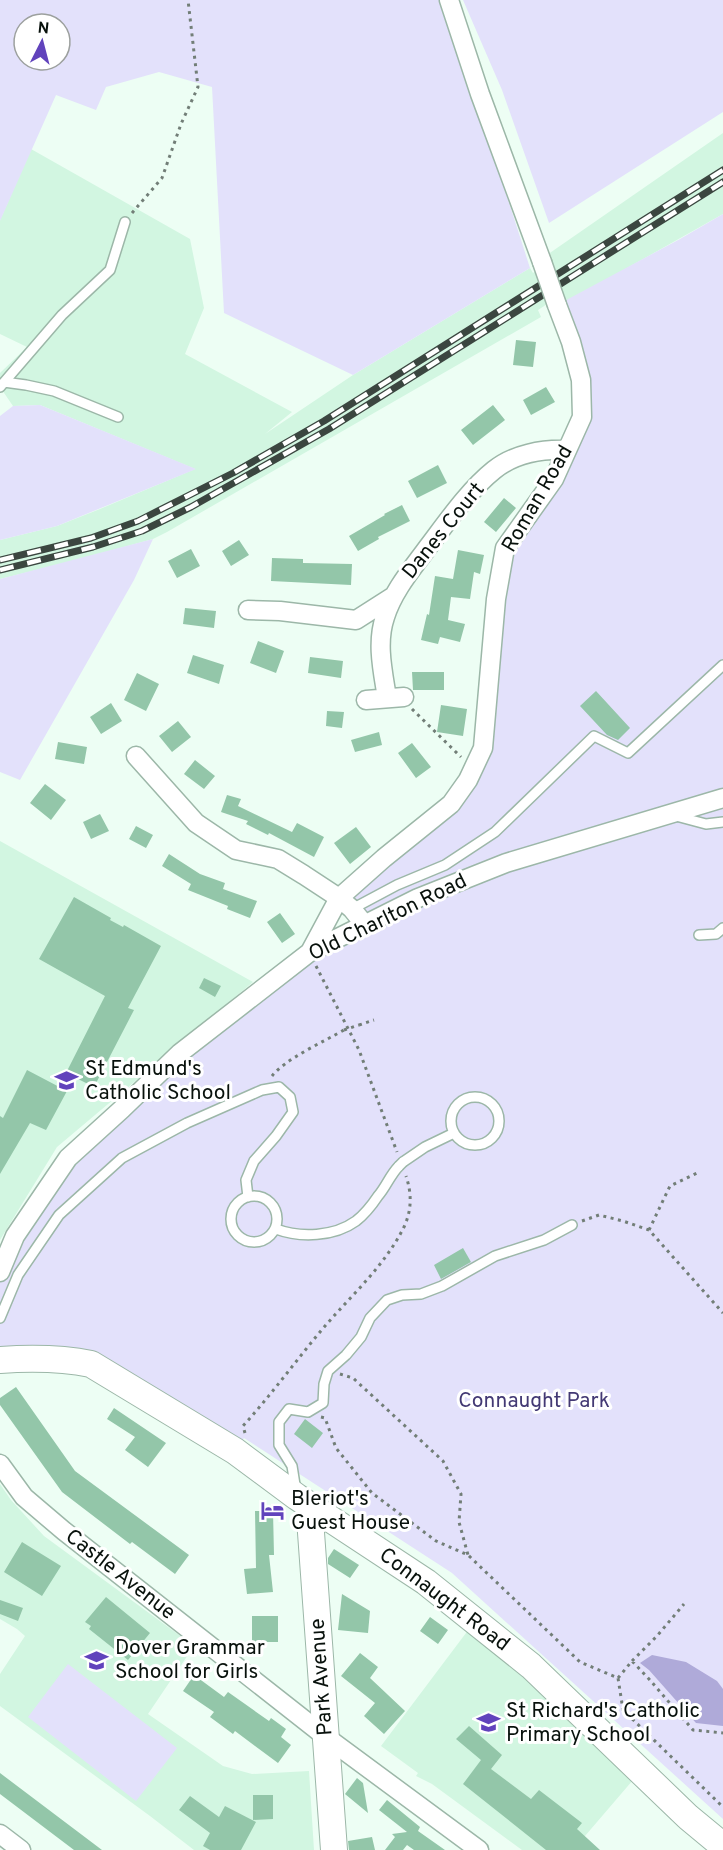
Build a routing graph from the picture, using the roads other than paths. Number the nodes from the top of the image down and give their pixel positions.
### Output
1 (449, 0) edge
2 (125, 222) road end
3 (2, 384) edge
4 (118, 417) dead end
5 (567, 450) junction
6 (392, 597) junction
7 (248, 610) dead end
8 (356, 620) junction
9 (380, 651) junction
10 (723, 665) edge
11 (366, 700) dead end
12 (136, 756) dead end
13 (723, 798) edge
14 (671, 814) junction
15 (721, 823) edge
16 (345, 903) junction
17 (365, 926) junction
18 (723, 928) edge
19 (699, 935) dead end
20 (313, 958) junction
21 (454, 1132) junction
22 (248, 1197) junction
23 (572, 1225) road end
24 (276, 1229) junction
25 (0, 1272) edge
26 (0, 1318) edge
27 (0, 1360) edge
28 (0, 1464) edge
29 (303, 1501) junction
30 (326, 1737) junction
31 (0, 1834) edge
32 (723, 1846) edge
33 (21, 1850) edge
34 (334, 1850) edge
35 (479, 1850) edge

1 - 5 street, Roman Road, bridge
2 - 3 lane
3 - 4 lane
5 - 6 street, Danes Court
5 - 16 street, Roman Road
6 - 8 street, Danes Court
6 - 9 street, Danes Court
7 - 8 street
8 - 9 street, Danes Court
9 - 11 street, Danes Court
10 - 16 lane
12 - 16 street
13 - 14 street, Old Charlton Road
14 - 15 lane
14 - 17 street, Old Charlton Road
16 - 17 street
16 - 20 street, Roman Road
17 - 20 street, Old Charlton Road
18 - 19 lane
20 - 25 street, Old Charlton Road
21 - 21 lane
21 - 24 lane
22 - 24 lane
22 - 24 lane
22 - 26 lane
23 - 29 lane
27 - 29 street, Connaught Road
28 - 30 street, Castle Avenue
29 - 30 street, Park Avenue
29 - 32 street, Connaught Road
30 - 34 street, Park Avenue
30 - 35 street, Castle Avenue
31 - 33 street

